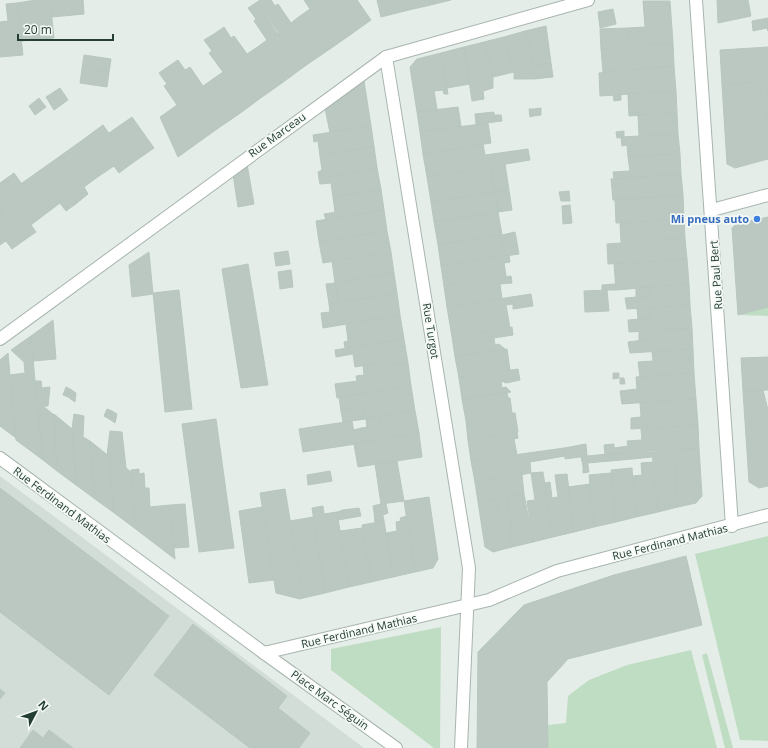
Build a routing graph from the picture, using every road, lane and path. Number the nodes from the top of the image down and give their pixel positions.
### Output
1 (588, 0) edge
2 (696, 0) edge
3 (386, 57) junction
4 (768, 195) edge
5 (712, 210) junction
6 (0, 338) edge
7 (0, 458) edge
8 (768, 515) edge
9 (732, 526) junction
10 (466, 605) junction
11 (264, 653) junction
12 (396, 748) edge
13 (461, 748) edge

1 - 3 street, Rue Marceau
2 - 5 street, Rue Paul Bert
3 - 6 street, Rue Marceau
3 - 10 street, Rue Turgot
4 - 5 street
5 - 9 street, Rue Paul Bert
7 - 11 street, Rue Ferdinand Mathias
8 - 9 street, Rue Ferdinand Mathias
9 - 10 street, Rue Ferdinand Mathias
10 - 11 street, Rue Ferdinand Mathias
10 - 13 street
11 - 12 street, Place Marc Séguin

